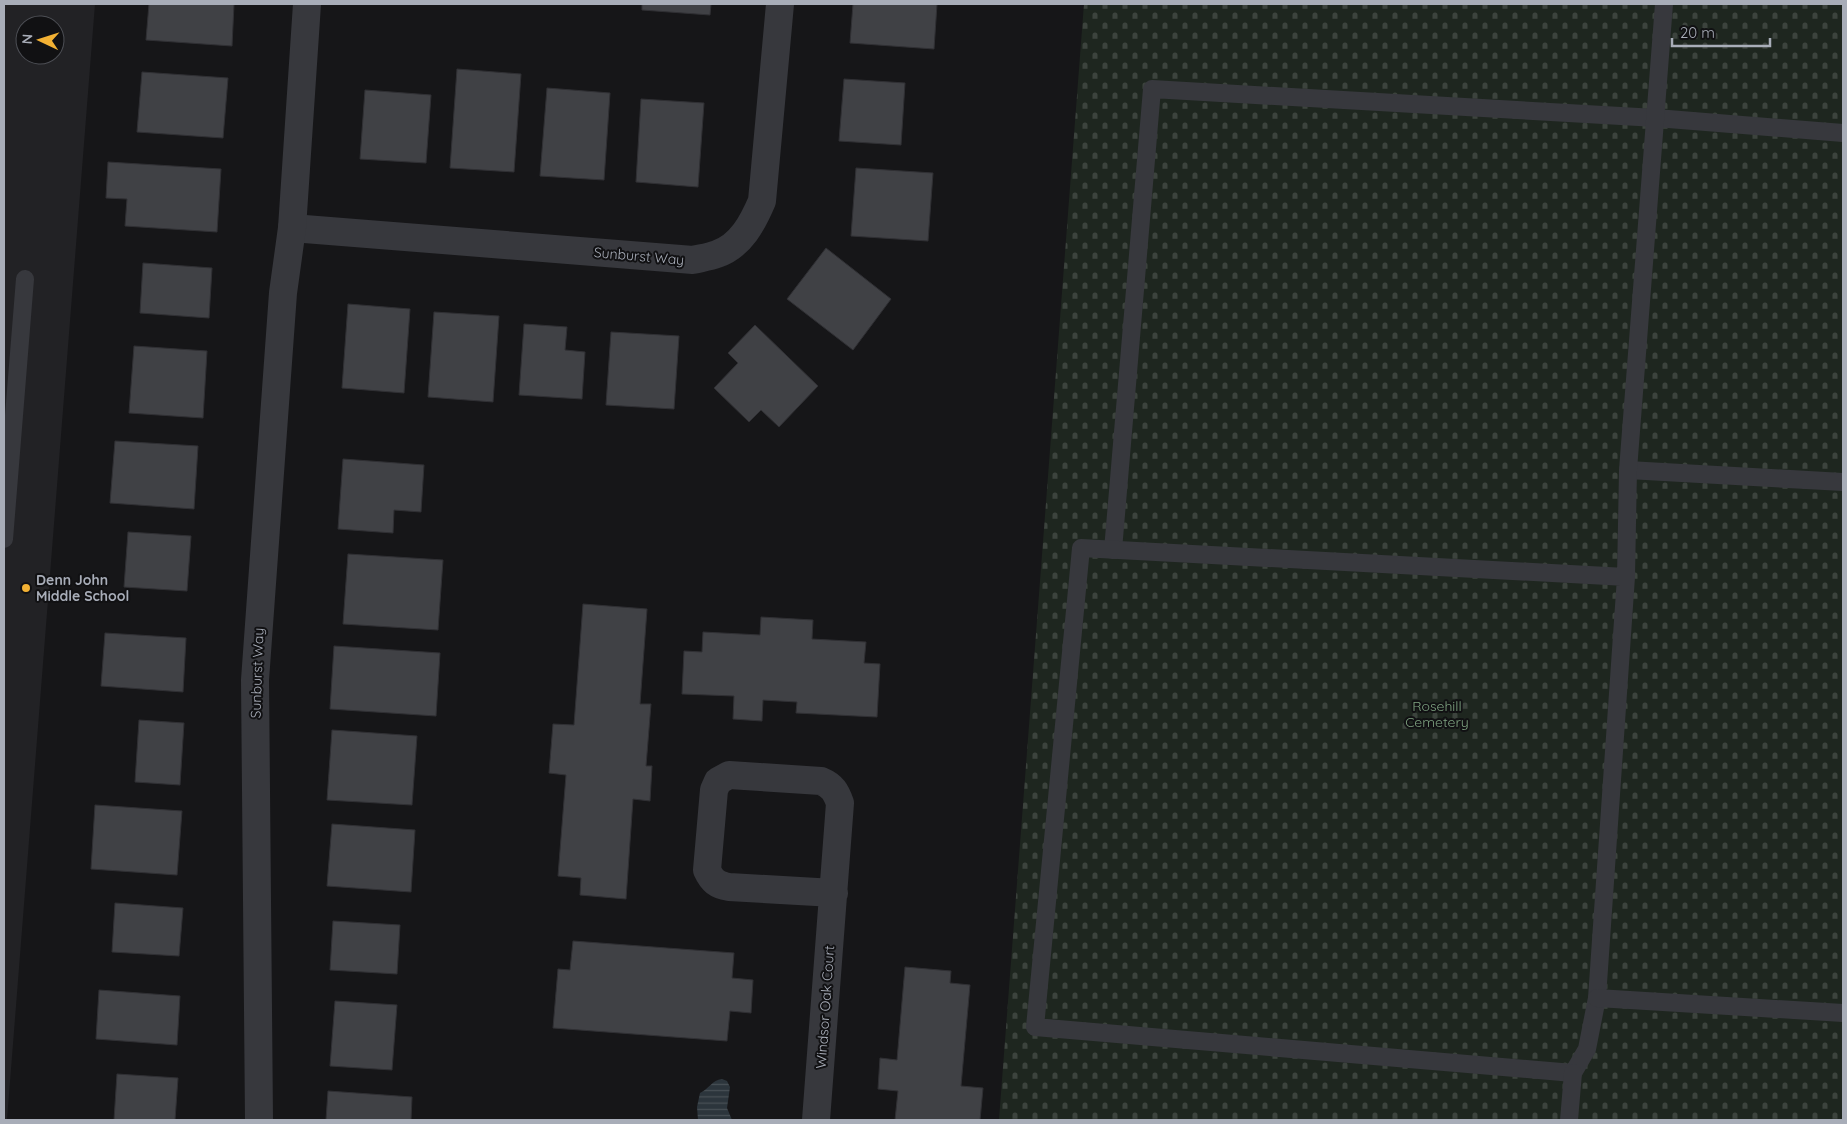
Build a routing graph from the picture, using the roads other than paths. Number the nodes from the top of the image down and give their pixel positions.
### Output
1 (307, 4) edge
2 (780, 4) edge
3 (1664, 4) edge
4 (1656, 118) junction
5 (1843, 133) edge
6 (292, 228) junction
7 (25, 279) dead end
8 (1628, 470) junction
9 (1843, 482) edge
10 (4, 539) edge
11 (1113, 550) junction
12 (1626, 577) junction
13 (834, 893) junction
14 (1597, 998) junction
15 (1843, 1013) edge
16 (1573, 1073) junction
17 (259, 1120) edge
18 (816, 1120) edge
19 (1570, 1120) edge

1 - 6 street, Sunburst Way
2 - 6 street, Sunburst Way
3 - 4 lane
4 - 5 lane
4 - 8 lane
4 - 11 lane
6 - 17 street, Sunburst Way
7 - 10 lane
8 - 9 lane
8 - 12 lane
11 - 12 lane
11 - 16 lane
12 - 14 lane
13 - 13 street, Windsor Oak Court
13 - 18 street, Windsor Oak Court
14 - 15 lane
14 - 16 lane
16 - 19 lane

